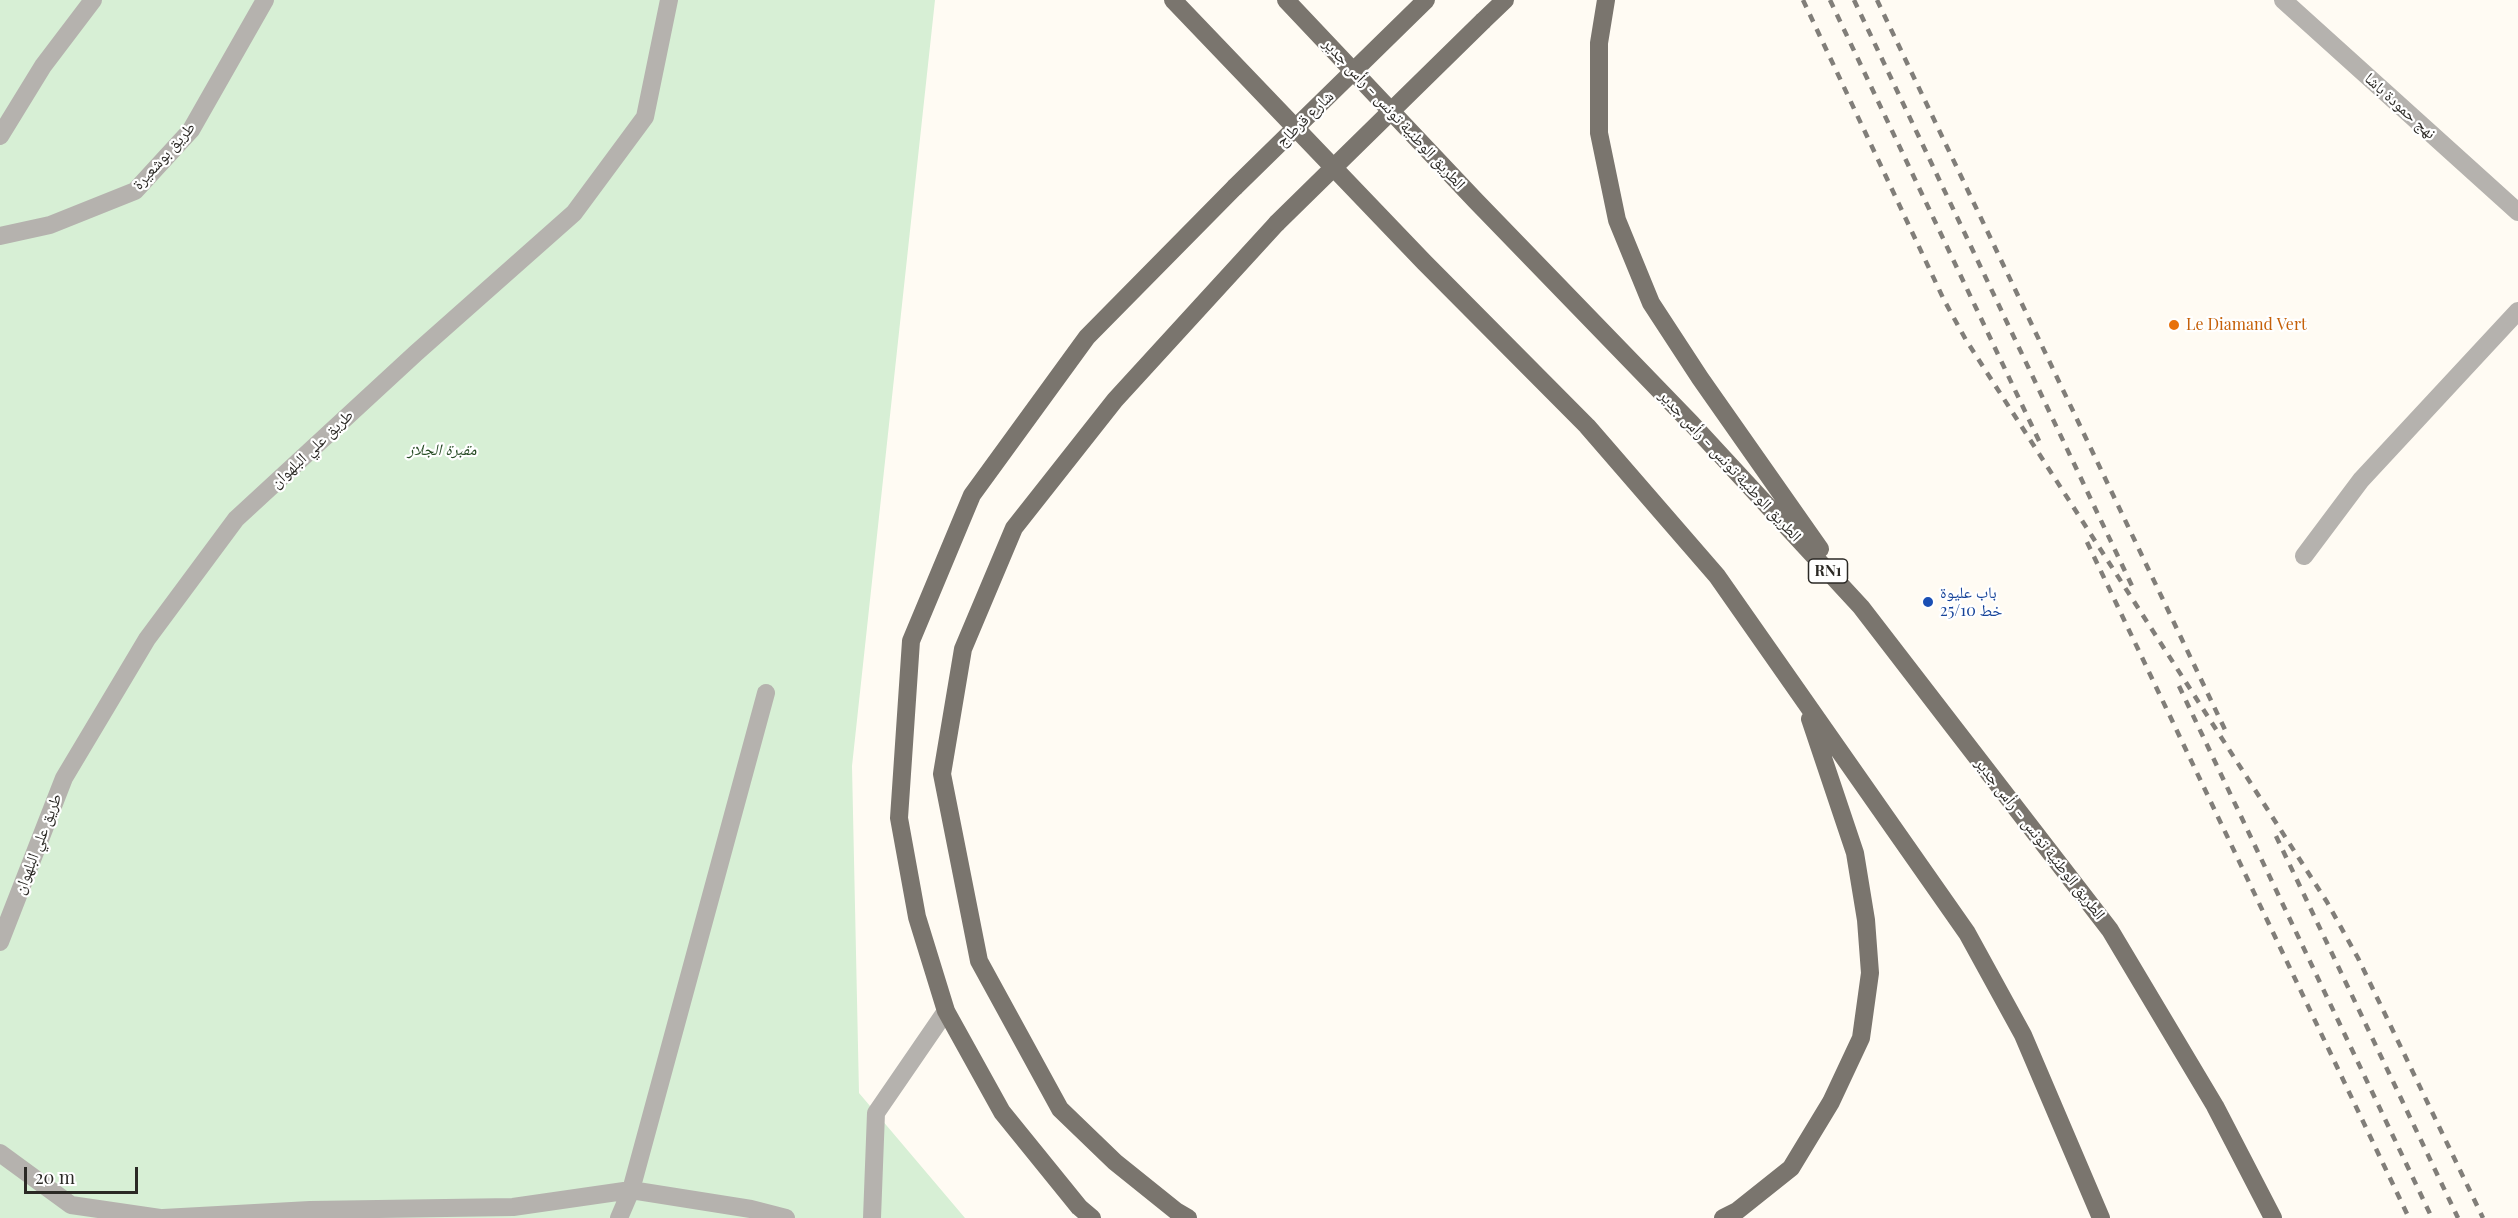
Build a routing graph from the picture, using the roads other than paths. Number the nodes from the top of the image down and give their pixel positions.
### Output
1 (93, 0) edge
2 (265, 0) edge
3 (669, 0) edge
4 (1173, 0) edge
5 (1286, 0) edge
6 (1426, 0) edge
7 (1505, 0) edge
8 (1606, 0) edge
9 (2283, 0) edge
10 (0, 136) edge
11 (2518, 212) edge
12 (0, 236) edge
13 (2518, 311) edge
14 (2304, 556) dead end
15 (1861, 607) junction
16 (766, 693) dead end
17 (1803, 700) junction
18 (0, 942) edge
19 (946, 1011) junction
20 (0, 1153) edge
21 (631, 1190) junction
22 (161, 1218) edge
23 (619, 1218) edge
24 (786, 1218) edge
25 (872, 1218) edge
26 (1092, 1218) edge
27 (1188, 1218) edge
28 (1723, 1218) edge
29 (2101, 1218) edge
30 (2273, 1218) edge

1 - 10 street
2 - 12 street, طريق بوشعيرة
3 - 18 street, طريق علي البلهوان
4 - 17 main road
5 - 15 main road, الطريق الوطنية تونس - رأس جدير / RN1
6 - 19 main road, شارع قرطاج, bridge
7 - 27 main road, bridge
8 - 15 main road
9 - 11 street, نهج حمودة باشا
13 - 14 street
15 - 30 main road, الطريق الوطنية تونس - رأس جدير / RN1
16 - 21 street
17 - 28 main road
17 - 29 main road
19 - 25 street
19 - 26 main road, شارع قرطاج
20 - 22 street
21 - 22 street
21 - 23 street
21 - 24 street

